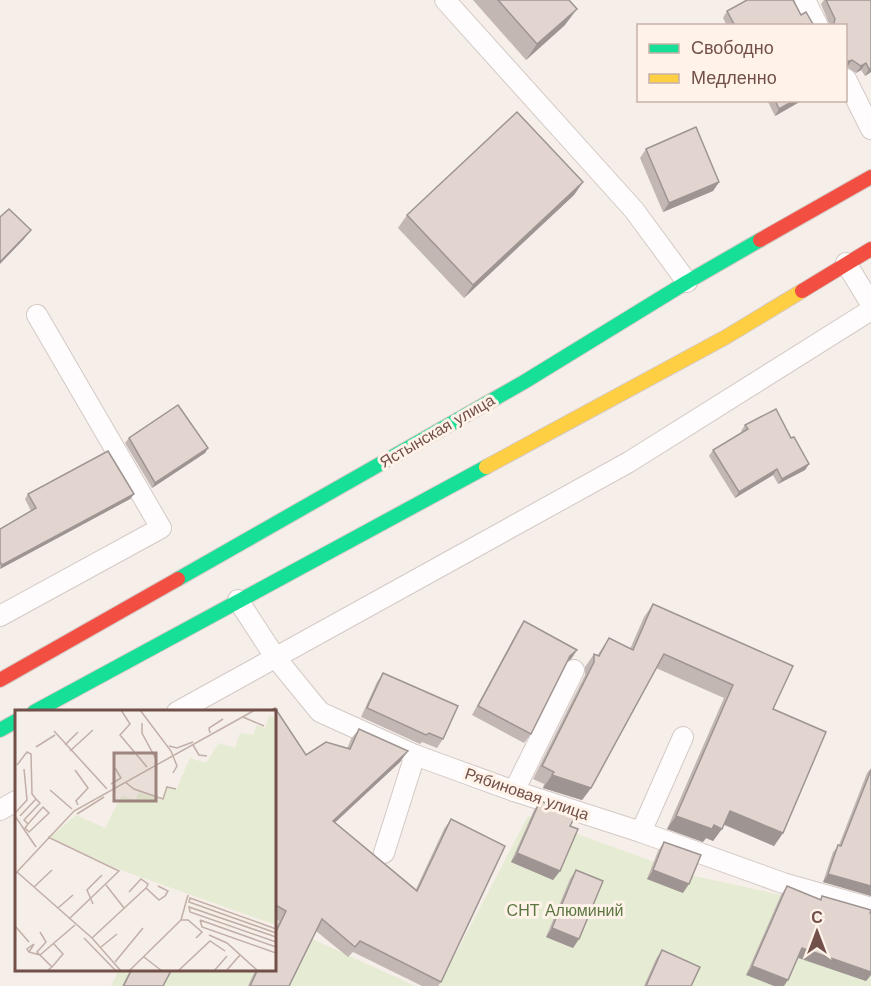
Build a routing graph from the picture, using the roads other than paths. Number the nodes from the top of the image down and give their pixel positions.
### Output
1 (445, 0) edge
2 (805, 0) edge
3 (817, 24) edge
4 (847, 81) edge
5 (871, 129) edge
6 (871, 177) edge
7 (871, 249) edge
8 (846, 263) junction
9 (687, 282) junction
10 (871, 304) edge
11 (871, 310) edge
12 (37, 315) dead end
13 (238, 600) junction
14 (0, 616) edge
15 (275, 657) junction
16 (574, 670) edge
17 (0, 680) edge
18 (36, 710) edge
19 (179, 710) edge
20 (15, 722) edge
21 (0, 730) edge
22 (683, 737) dead end
23 (415, 755) junction
24 (514, 791) junction
25 (15, 802) edge
26 (0, 810) edge
27 (641, 832) junction
28 (384, 853) dead end
29 (871, 908) edge

1 - 9 lane
2 - 3 lane
4 - 5 lane
6 - 9 main road, Ястынская улица
7 - 8 main road
8 - 10 lane
8 - 13 main road
9 - 17 main road, Ястынская улица
11 - 15 lane
12 - 14 lane
13 - 15 lane, Рябиновая улица
13 - 18 main road
15 - 19 lane
15 - 23 lane, Рябиновая улица
16 - 24 lane
20 - 21 main road
22 - 27 lane
23 - 24 lane, Рябиновая улица
23 - 28 lane
24 - 27 lane, Рябиновая улица
25 - 26 lane
27 - 29 lane, Рябиновая улица

